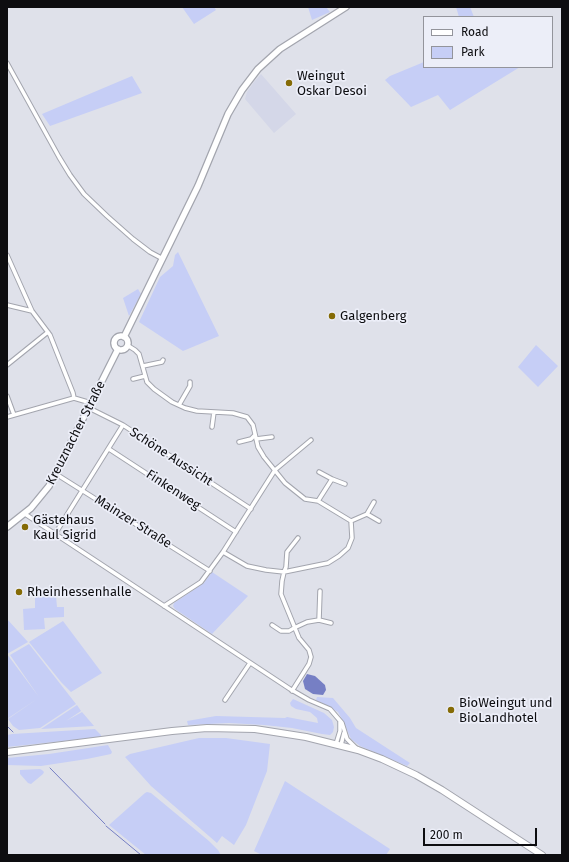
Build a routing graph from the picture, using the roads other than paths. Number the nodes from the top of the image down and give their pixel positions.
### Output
1 (346, 7) edge
2 (7, 63) edge
3 (7, 255) edge
4 (163, 259) junction
5 (7, 305) edge
6 (32, 311) junction
7 (48, 332) junction
8 (124, 337) junction
9 (127, 345) junction
10 (118, 348) junction
11 (163, 360) dead end
12 (7, 365) edge
13 (143, 366) junction
14 (146, 376) junction
15 (133, 379) dead end
16 (190, 382) dead end
17 (7, 396) edge
18 (74, 398) junction
19 (179, 405) junction
20 (90, 406) junction
21 (214, 412) junction
22 (14, 415) junction
23 (7, 417) edge
24 (123, 425) junction
25 (212, 427) dead end
26 (256, 437) junction
27 (272, 437) dead end
28 (311, 440) dead end
29 (239, 442) dead end
30 (109, 449) junction
31 (275, 470) junction
32 (320, 472) dead end
33 (56, 474) junction
34 (332, 479) junction
35 (345, 484) dead end
36 (82, 491) junction
37 (318, 501) junction
38 (374, 502) dead end
39 (252, 509) junction
40 (25, 514) junction
41 (366, 514) junction
42 (351, 521) junction
43 (379, 521) dead end
44 (7, 527) edge
45 (236, 532) junction
46 (55, 534) junction
47 (298, 538) dead end
48 (223, 552) junction
49 (210, 570) junction
50 (284, 572) junction
51 (320, 591) dead end
52 (164, 606) junction
53 (319, 620) junction
54 (331, 623) dead end
55 (272, 625) dead end
56 (294, 628) junction
57 (250, 663) junction
58 (292, 691) junction
59 (225, 700) dead end
60 (340, 721) junction
61 (344, 732) junction
62 (339, 744) junction
63 (358, 750) junction
64 (7, 752) edge
65 (542, 855) edge

1 - 4 main road
2 - 4 street
3 - 6 street
4 - 8 main road
5 - 6 street
6 - 7 street
7 - 12 street
7 - 18 street
8 - 9 main road
8 - 10 main road
9 - 10 main road
9 - 13 street
10 - 20 main road, Kreuznacher Straße
11 - 13 street
13 - 14 street
14 - 15 street
14 - 19 street
16 - 19 street
17 - 22 street
18 - 20 street, Schöne Aussicht
18 - 22 street
19 - 21 street
20 - 24 street, Schöne Aussicht
20 - 33 main road, Kreuznacher Straße
21 - 25 street
21 - 26 street
22 - 23 street
24 - 30 street
24 - 39 street, Schöne Aussicht
26 - 27 street
26 - 29 street
26 - 31 street
28 - 31 street
30 - 36 street
30 - 45 street, Finkenweg
31 - 37 street
31 - 39 street
32 - 34 street
33 - 36 street, Mainzer Straße
33 - 40 main road, Kreuznacher Straße
34 - 35 street
34 - 37 street
36 - 46 street
36 - 49 street, Mainzer Straße
37 - 42 street
38 - 41 street
39 - 45 street
40 - 44 main road, Kreuznacher Straße
40 - 46 street
41 - 42 street
41 - 43 street
42 - 50 street
45 - 48 street
46 - 52 street
47 - 50 street
48 - 49 street
48 - 50 street
49 - 52 street
50 - 56 street
51 - 53 street
52 - 57 street
53 - 54 street
53 - 56 street
55 - 56 street
56 - 58 street
57 - 58 street
57 - 59 street
58 - 60 street
60 - 61 street
60 - 62 street
61 - 62 street
61 - 63 street
62 - 63 main road
62 - 64 main road
63 - 65 main road

